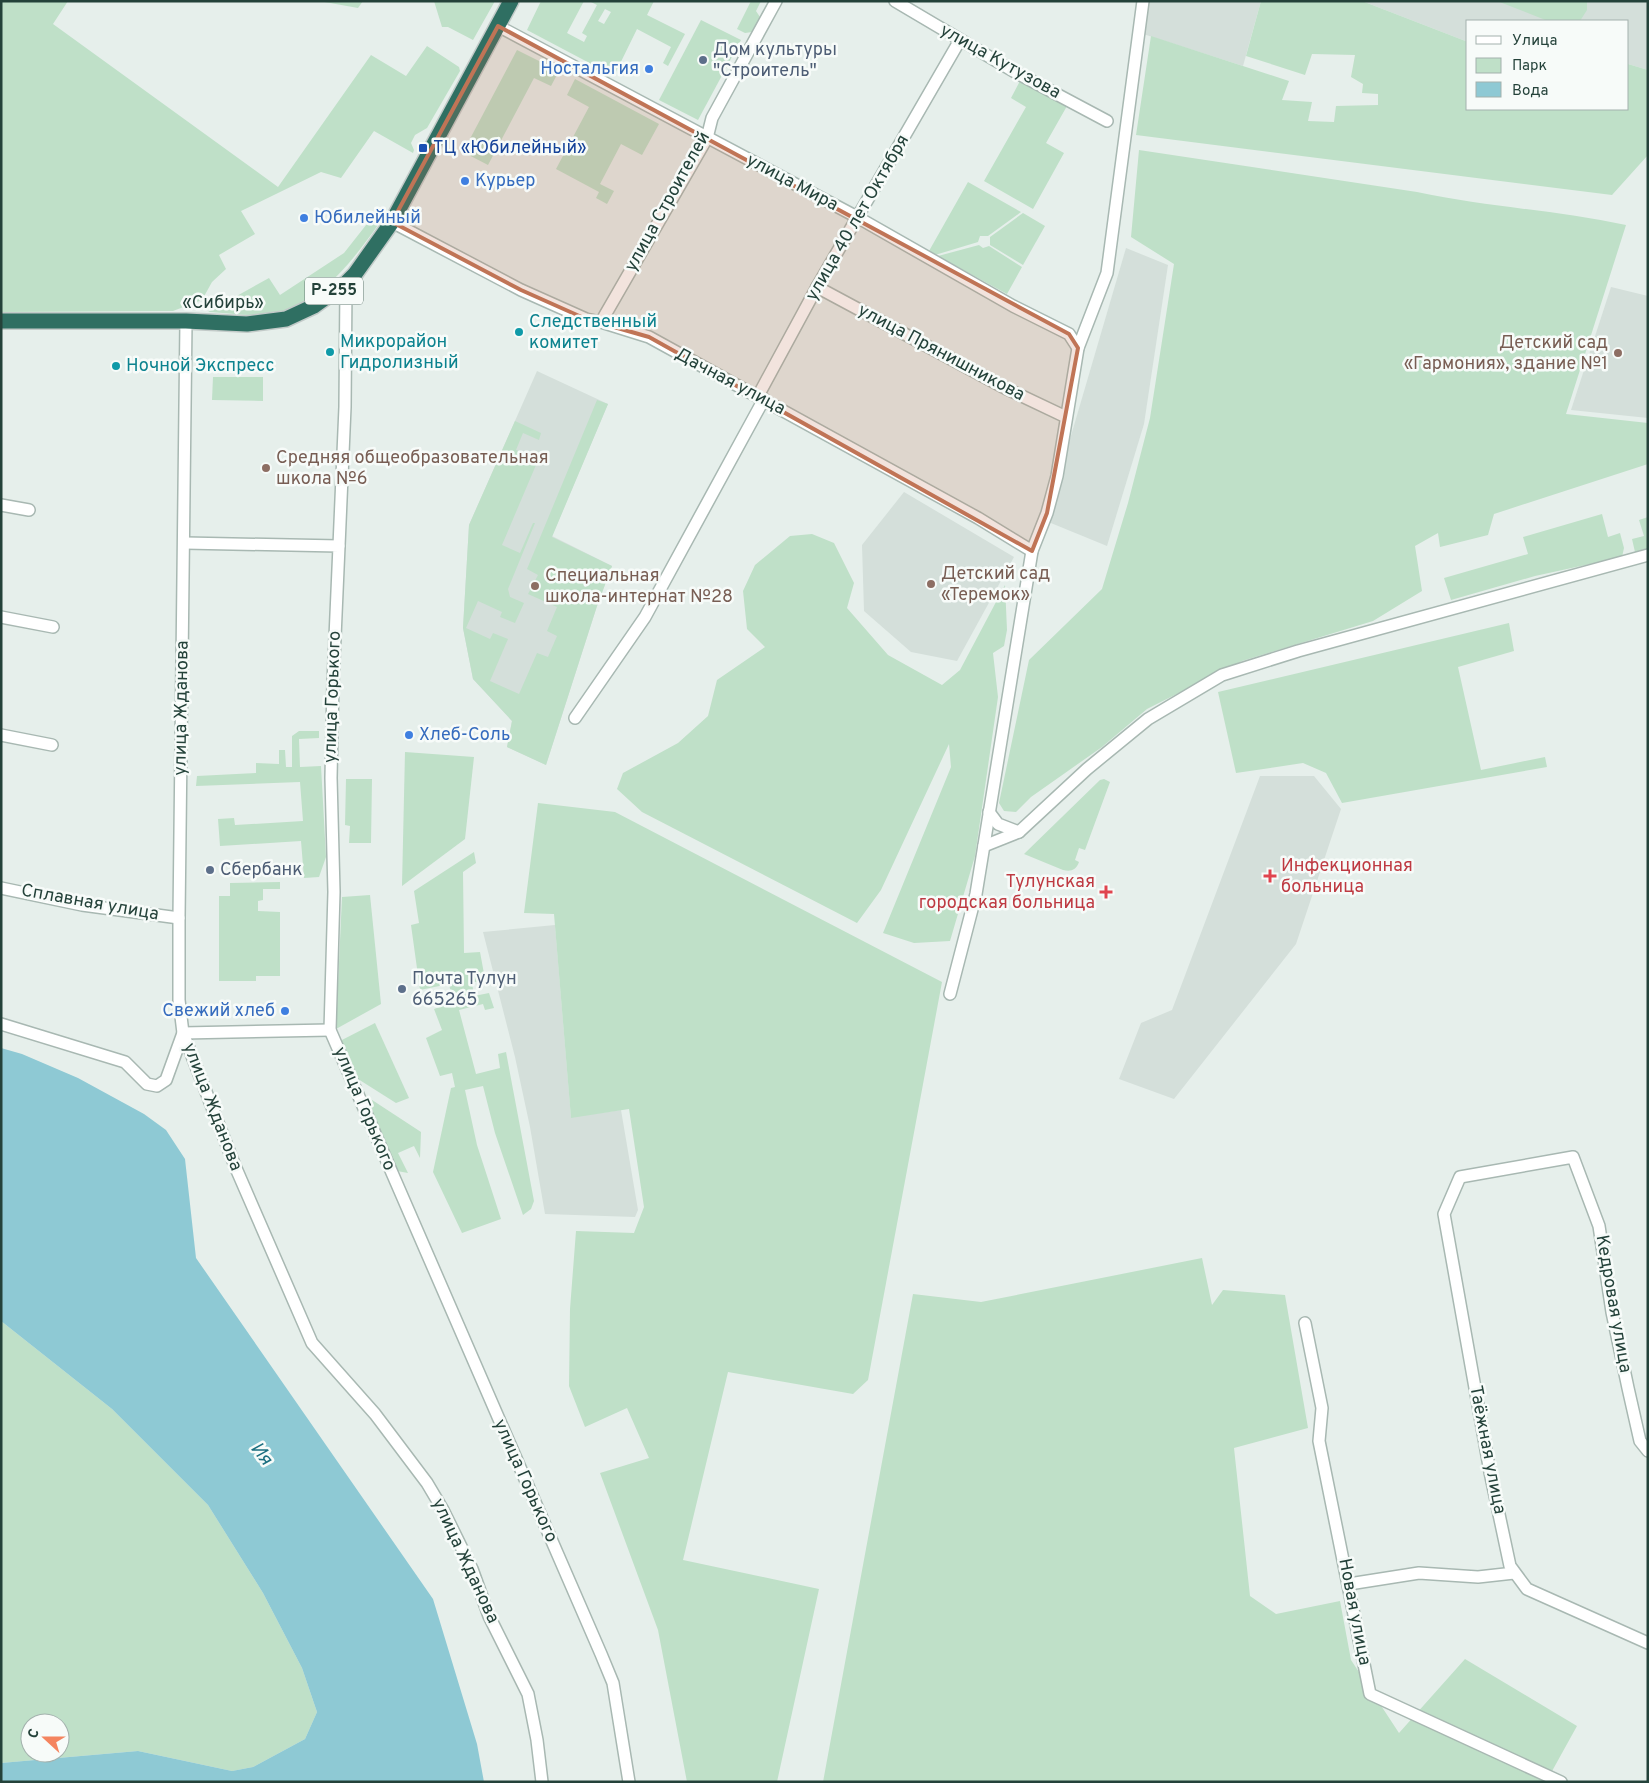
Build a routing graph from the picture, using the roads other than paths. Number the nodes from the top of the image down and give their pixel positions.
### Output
1 (511, 1) edge
2 (776, 1) edge
3 (895, 1) edge
4 (1143, 1) edge
5 (498, 26) junction
6 (960, 40) junction
7 (1107, 121) dead end
8 (707, 138) junction
9 (857, 217) junction
10 (392, 222) junction
11 (346, 284) junction
12 (817, 287) junction
13 (1, 321) edge
14 (186, 321) junction
15 (601, 322) junction
16 (1078, 348) junction
17 (761, 398) junction
18 (1066, 417) junction
19 (1, 505) edge
20 (29, 510) dead end
21 (185, 543) junction
22 (340, 546) junction
23 (1032, 551) junction
24 (1648, 555) edge
25 (1, 617) edge
26 (53, 627) dead end
27 (575, 718) dead end
28 (1, 735) edge
29 (52, 745) dead end
30 (989, 812) junction
31 (1019, 832) junction
32 (984, 846) junction
33 (1, 888) edge
34 (179, 918) junction
35 (950, 994) dead end
36 (1, 1024) edge
37 (330, 1030) junction
38 (183, 1033) junction
39 (1573, 1157) joint
40 (1305, 1323) dead end
41 (1648, 1451) edge
42 (1514, 1573) junction
43 (1349, 1584) junction
44 (1648, 1643) edge
45 (542, 1782) edge
46 (629, 1782) edge
47 (1561, 1782) edge

1 - 5 highway, «Сибирь» / Р-255
2 - 8 street, улица Строителей
3 - 6 street, улица Кутузова
4 - 16 street
5 - 8 street, улица Мира
5 - 10 highway, «Сибирь» / Р-255
6 - 7 street, улица Кутузова
6 - 9 street, улица 40 лет Октября
8 - 9 street, улица Мира
8 - 15 street, улица Строителей
9 - 12 street, улица 40 лет Октября
9 - 16 street, улица Мира
10 - 11 highway, «Сибирь» / Р-255
10 - 15 street, Дачная улица
11 - 14 highway, «Сибирь» / Р-255
11 - 22 street, улица Горького
12 - 17 street, улица 40 лет Октября
12 - 18 street, улица Прянишникова
13 - 14 highway, «Сибирь» / Р-255
14 - 21 street, улица Жданова
15 - 17 street, Дачная улица
16 - 18 street
17 - 23 street, Дачная улица
17 - 27 street, улица 40 лет Октября
18 - 23 street
19 - 20 street
21 - 22 street
21 - 34 street, улица Жданова
22 - 37 street, улица Горького
23 - 30 street
24 - 31 street
25 - 26 street
28 - 29 street
30 - 31 street
30 - 32 street
31 - 32 street
32 - 35 street
33 - 34 street, Сплавная улица
34 - 38 street, улица Жданова
36 - 38 street
37 - 38 street
37 - 46 street, улица Горького
38 - 45 street, улица Жданова
39 - 41 street, Кедровая улица
39 - 42 street, Таёжная улица
40 - 43 street, Новая улица
42 - 43 street
42 - 44 street, Таёжная улица
43 - 47 street, Новая улица

